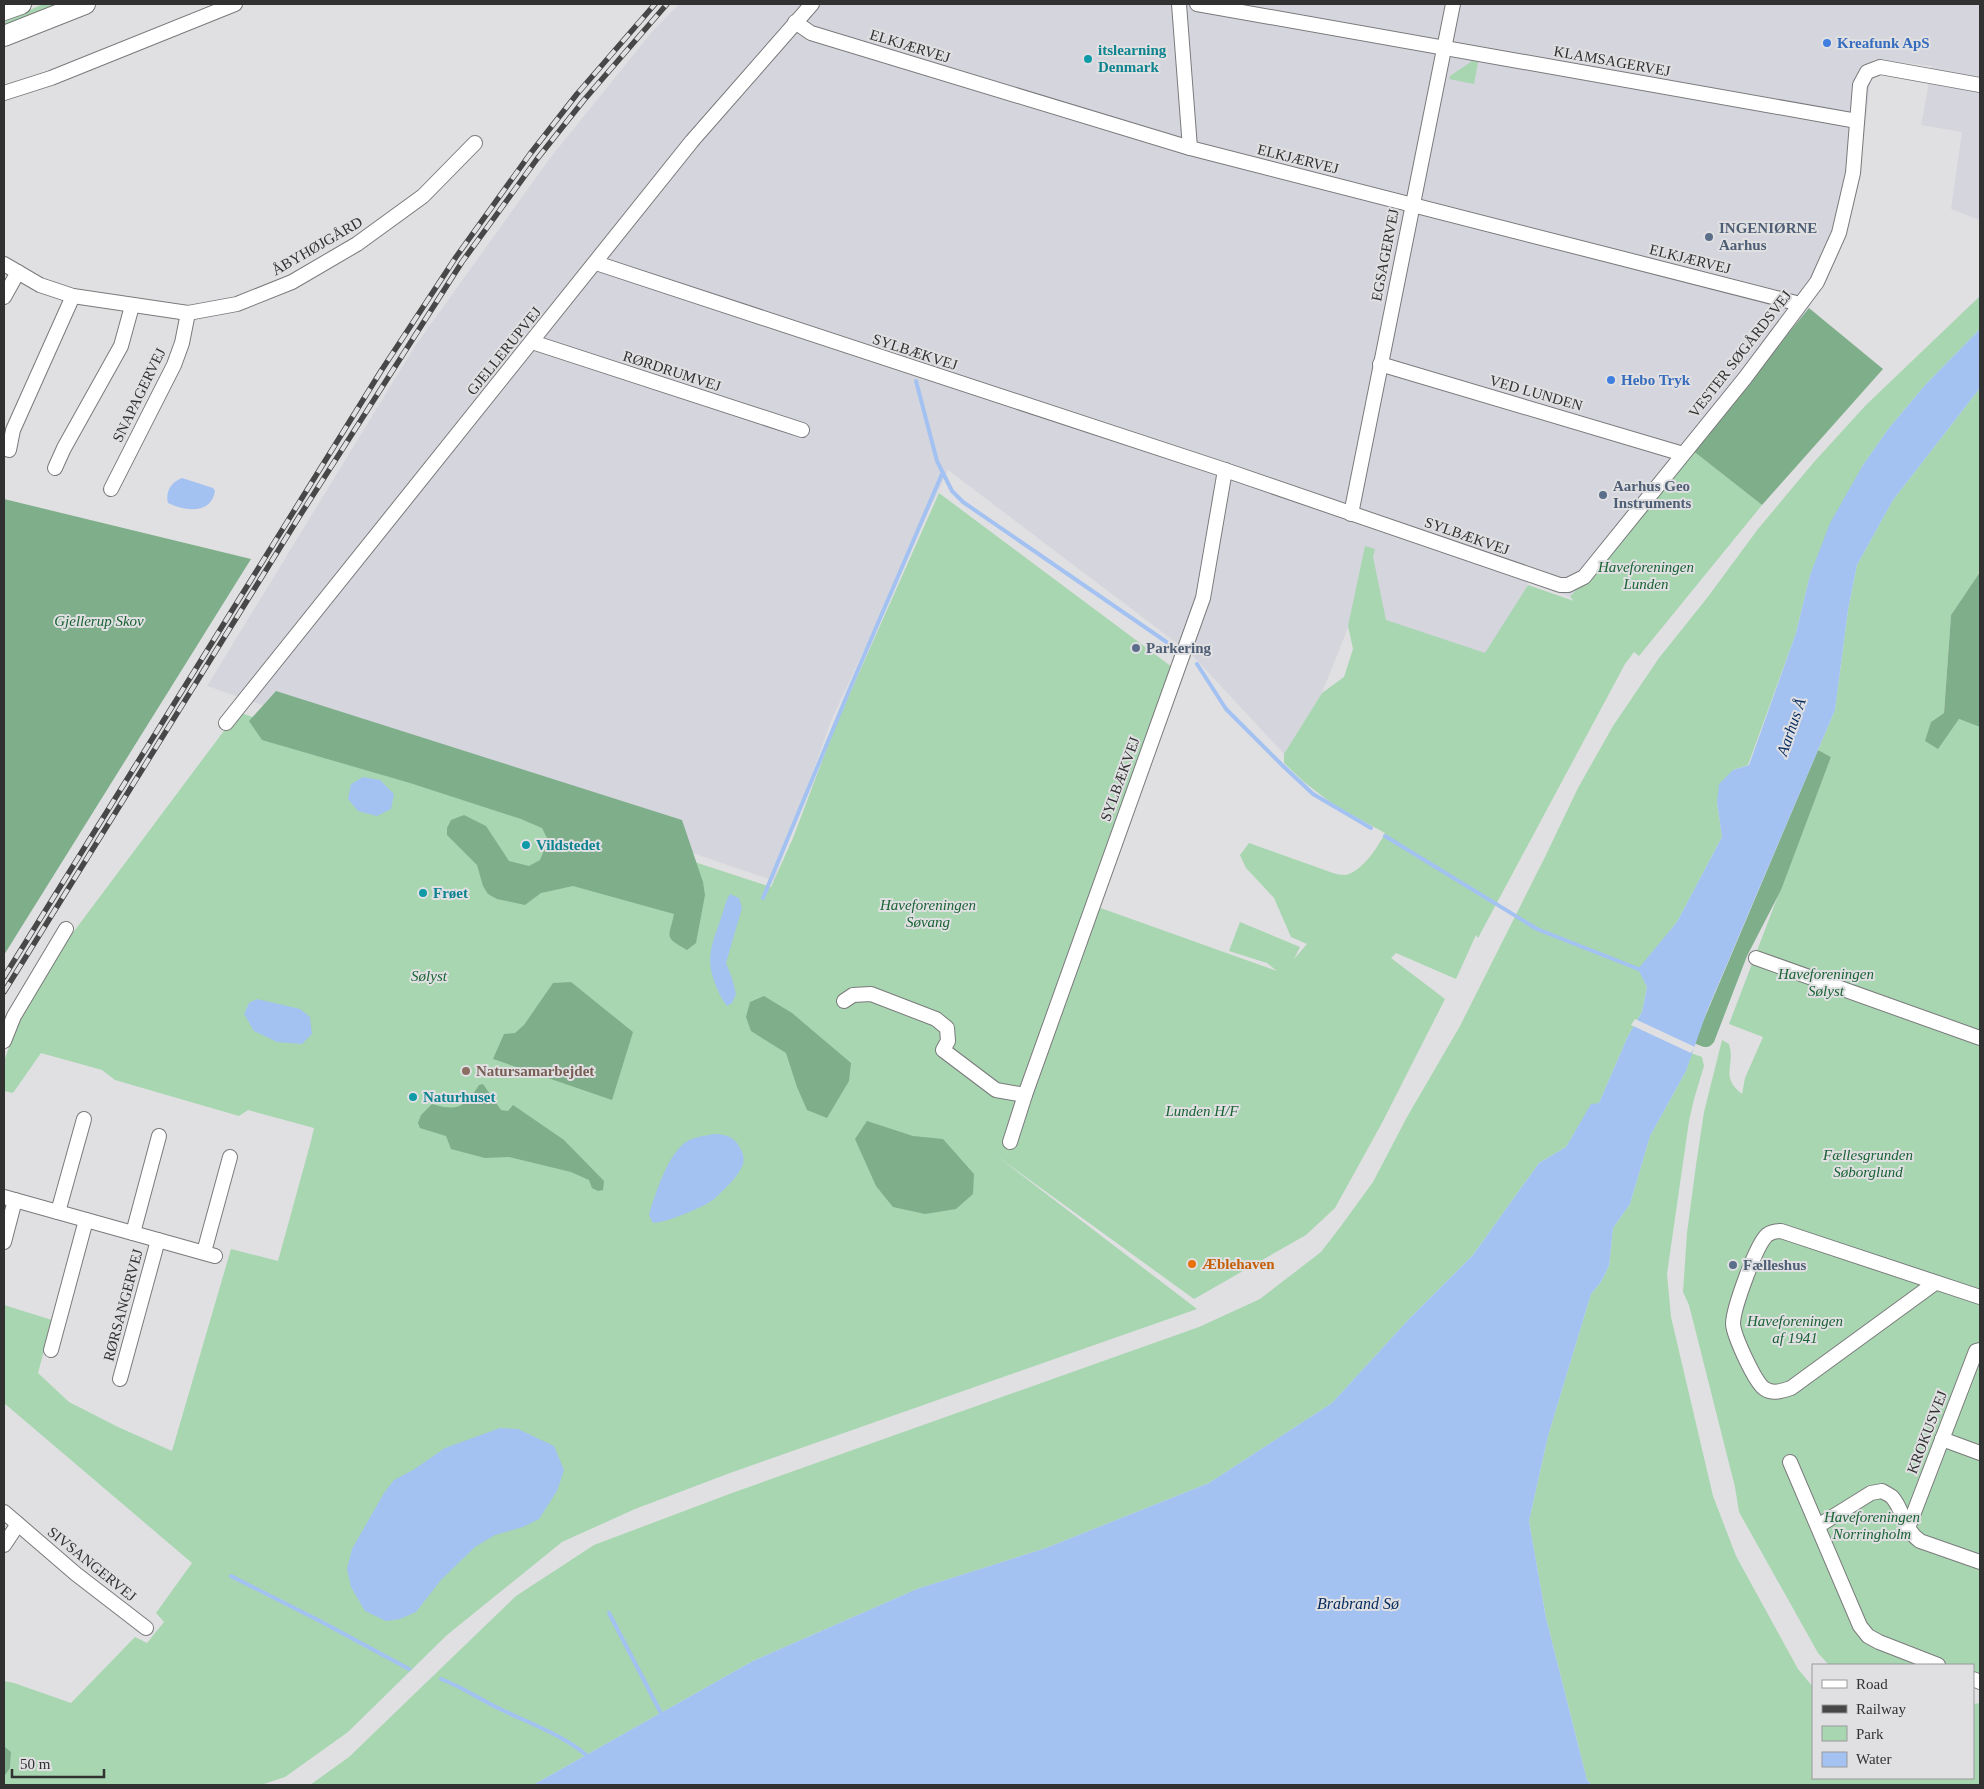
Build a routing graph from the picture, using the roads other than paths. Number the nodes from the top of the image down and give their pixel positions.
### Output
1 (21, 4) edge
2 (85, 4) edge
3 (235, 4) edge
4 (812, 4) edge
5 (1179, 4) edge
6 (1196, 4) edge
7 (1453, 4) edge
8 (4, 10) edge
9 (795, 22) junction
10 (4, 36) edge
11 (1444, 47) junction
12 (1980, 85) edge
13 (4, 93) edge
14 (1857, 121) junction
15 (475, 143) dead end
16 (1190, 148) junction
17 (1412, 204) junction
18 (596, 263) junction
19 (4, 264) edge
20 (18, 272) junction
21 (73, 296) junction
22 (4, 297) edge
23 (1800, 304) junction
24 (132, 306) junction
25 (188, 313) junction
26 (532, 342) junction
27 (1380, 364) junction
28 (802, 430) dead end
29 (9, 450) dead end
30 (1683, 454) junction
31 (56, 468) dead end
32 (1225, 470) junction
33 (111, 489) dead end
34 (1351, 514) junction
35 (1584, 577) joint
36 (226, 723) dead end
37 (66, 929) dead end
38 (1756, 958) dead end
39 (844, 1001) dead end
40 (1980, 1038) edge
41 (4, 1041) edge
42 (1025, 1095) junction
43 (84, 1119) dead end
44 (159, 1136) dead end
45 (1010, 1142) dead end
46 (230, 1157) dead end
47 (10, 1199) edge
48 (58, 1212) junction
49 (86, 1220) junction
50 (133, 1233) junction
51 (158, 1240) junction
52 (4, 1242) edge
53 (1935, 1283) junction
54 (1980, 1297) edge
55 (51, 1350) dead end
56 (1980, 1350) edge
57 (120, 1379) dead end
58 (1942, 1439) junction
59 (1980, 1453) edge
60 (1790, 1462) dead end
61 (4, 1512) edge
62 (18, 1524) junction
63 (1818, 1526) junction
64 (1908, 1528) junction
65 (4, 1545) edge
66 (1980, 1562) edge
67 (146, 1628) dead end
68 (1935, 1664) edge

1 - 8 main road
2 - 10 main road
3 - 13 street
4 - 9 street, GJELLERUPVEJ
5 - 16 street
6 - 11 street, KLAMSAGERVEJ
7 - 11 street, EGSAGERVEJ
9 - 16 street, ELKJÆRVEJ
9 - 18 street, GJELLERUPVEJ
11 - 14 street, KLAMSAGERVEJ
11 - 17 street, EGSAGERVEJ
12 - 14 street
14 - 23 street, VESTER SØGÅRDSVEJ
15 - 25 street, ÅBYHØJGÅRD
16 - 17 street, ELKJÆRVEJ
17 - 23 street, ELKJÆRVEJ
17 - 27 street, EGSAGERVEJ
18 - 26 street, GJELLERUPVEJ
18 - 32 street, SYLBÆKVEJ
19 - 20 street, ÅBYHØJGÅRD
20 - 21 street, ÅBYHØJGÅRD
20 - 22 street
21 - 24 street, ÅBYHØJGÅRD
21 - 29 street
23 - 30 street, VESTER SØGÅRDSVEJ
24 - 25 street, ÅBYHØJGÅRD
24 - 31 street
25 - 33 street, SNAPAGERVEJ
26 - 28 street, RØRDRUMVEJ
26 - 36 street, GJELLERUPVEJ
27 - 30 street, VED LUNDEN
27 - 34 street, EGSAGERVEJ
30 - 35 street, VESTER SØGÅRDSVEJ
32 - 34 street, SYLBÆKVEJ
32 - 42 street, SYLBÆKVEJ
34 - 35 street, SYLBÆKVEJ
37 - 41 street
38 - 40 street
39 - 42 street
42 - 45 street, SYLBÆKVEJ
43 - 48 street
44 - 50 street, RØRSANGERVEJ
46 - 51 street, RØRSANGERVEJ
47 - 48 street, RØRSANGERVEJ
47 - 52 street, RØRSANGERVEJ
48 - 49 street, RØRSANGERVEJ
49 - 50 street, RØRSANGERVEJ
49 - 55 street
50 - 51 street, RØRSANGERVEJ
51 - 57 street, RØRSANGERVEJ
53 - 53 street
53 - 54 street
56 - 58 street, KROKUSVEJ
58 - 59 street
58 - 64 street, KROKUSVEJ
60 - 63 street
61 - 62 street, SIVSANGERVEJ
62 - 65 street
62 - 67 street, SIVSANGERVEJ
63 - 64 street
63 - 68 street
64 - 66 street

